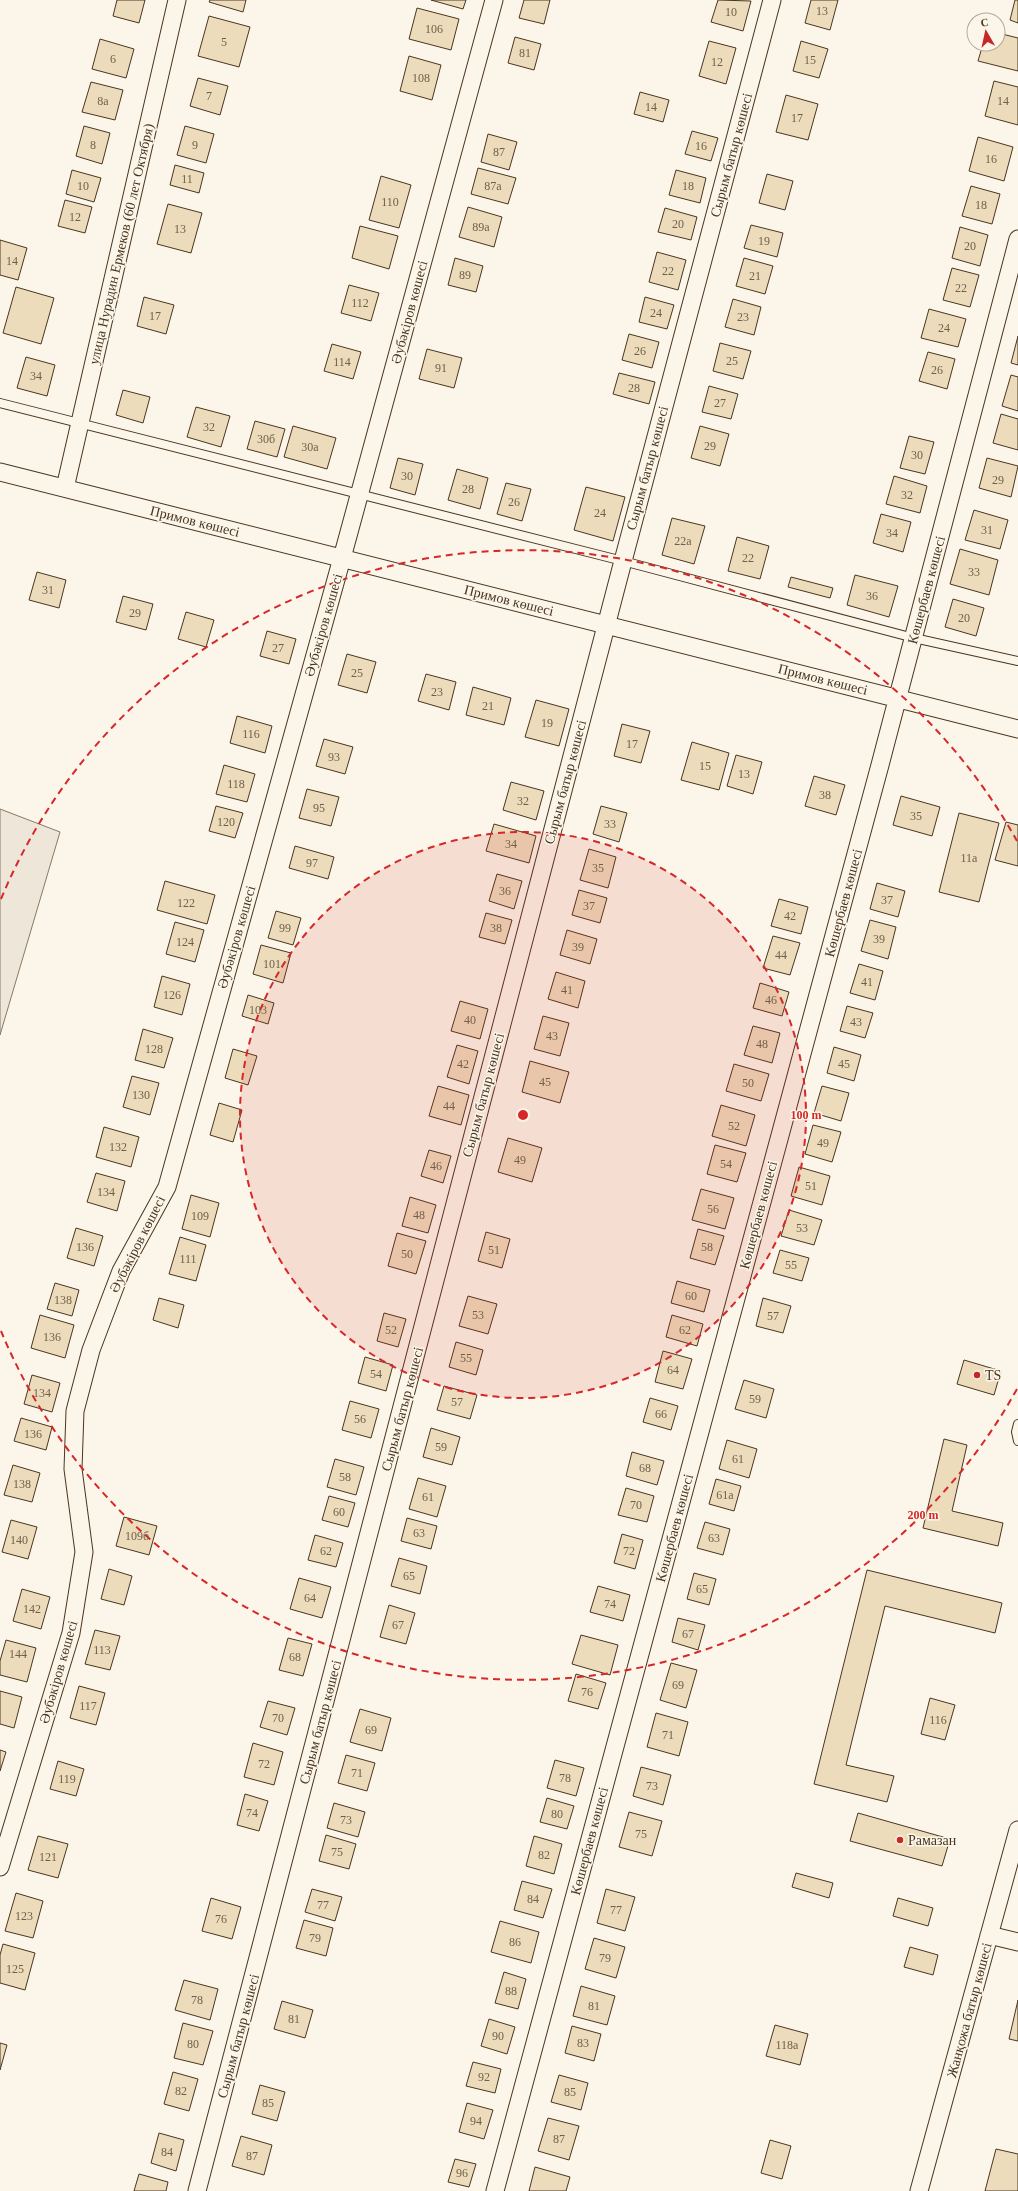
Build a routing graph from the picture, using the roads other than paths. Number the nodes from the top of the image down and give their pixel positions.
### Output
1 (177, 0) edge
2 (494, 0) edge
3 (772, 0) edge
4 (1018, 239) edge
5 (0, 403) edge
6 (80, 422) junction
7 (0, 472) edge
8 (65, 488) junction
9 (359, 495) junction
10 (342, 558) junction
11 (623, 561) junction
12 (606, 625) junction
13 (914, 638) junction
14 (1018, 661) edge
15 (898, 698) junction
16 (1018, 729) edge
17 (1018, 1424) edge
18 (1018, 1441) edge
19 (1018, 1830) edge
20 (0, 1867) edge
21 (989, 1935) junction
22 (1018, 1942) edge
23 (197, 2191) edge
24 (494, 2191) edge
25 (919, 2191) edge

1 - 6 street, улица Нурадин Ермеков (60 лет Октября)
2 - 9 street, Әубәкіров көшесі
3 - 11 street, Сырым батыр көшесі
4 - 13 street, Көшербаев көшесі
5 - 6 lane
6 - 8 street, улица Нурадин Ермеков (60 лет Октября)
6 - 9 lane
7 - 8 street, Примов көшесі
8 - 10 street, Примов көшесі
9 - 10 street, Әубәкіров көшесі
9 - 11 lane
10 - 12 street, Примов көшесі
10 - 20 street, Әубәкіров көшесі
11 - 12 street, Сырым батыр көшесі
11 - 13 lane
12 - 15 street, Примов көшесі
12 - 23 street, Сырым батыр көшесі
13 - 14 lane
13 - 15 street, Көшербаев көшесі
15 - 16 street, Примов көшесі
15 - 24 street, Көшербаев көшесі
17 - 18 lane
19 - 21 street, Жанқожа батыр көшесі
21 - 22 street
21 - 25 street, Жанқожа батыр көшесі

